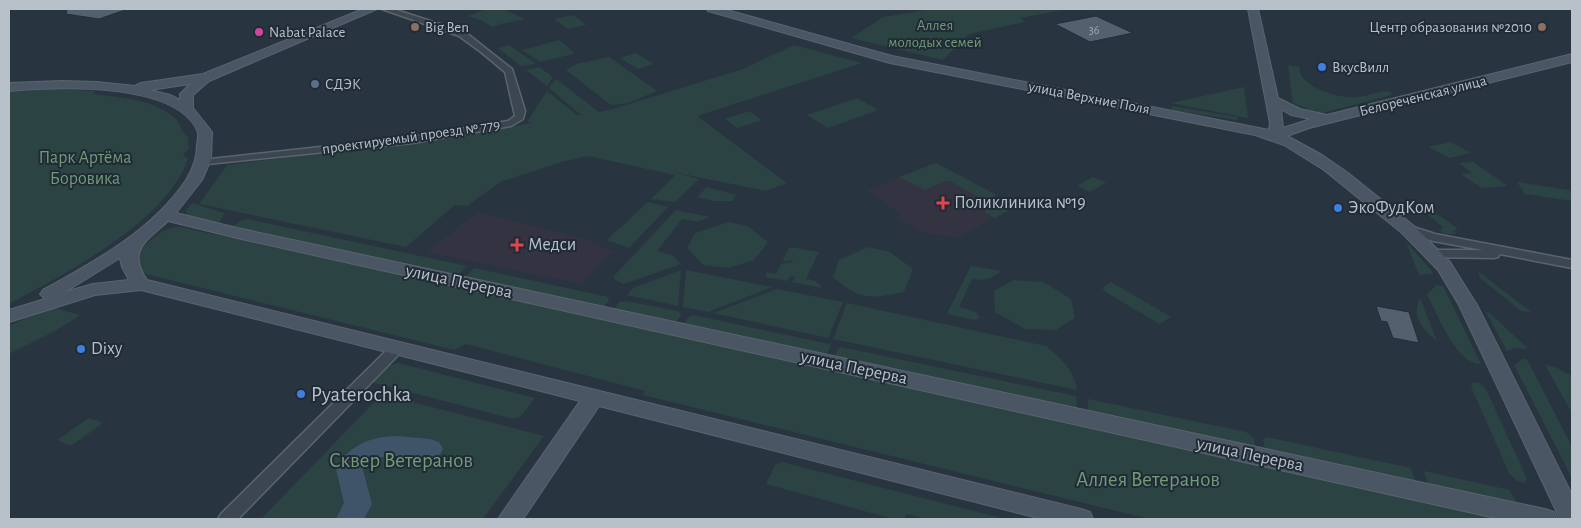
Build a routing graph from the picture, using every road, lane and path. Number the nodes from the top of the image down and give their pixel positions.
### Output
1 (372, 9) edge
2 (386, 9) edge
3 (712, 9) edge
4 (1253, 9) edge
5 (1572, 58) edge
6 (214, 74) junction
7 (9, 87) edge
8 (126, 88) junction
9 (1272, 102) junction
10 (188, 110) junction
11 (1345, 114) junction
12 (1185, 116) junction
13 (1275, 136) junction
14 (202, 163) junction
15 (165, 214) junction
16 (1407, 229) junction
17 (145, 232) junction
18 (1432, 254) junction
19 (1549, 260) junction
20 (1572, 264) edge
21 (141, 284) junction
22 (9, 316) edge
23 (397, 348) junction
24 (594, 397) junction
25 (227, 519) edge
26 (510, 519) edge
27 (1081, 519) edge
28 (1545, 519) edge
29 (1572, 519) edge

1 - 6 main road
2 - 14 street, проектируемый проезд № 779
3 - 12 main road, улица Верхние Поля
4 - 9 main road
5 - 11 main road, Белореченская улица
6 - 8 main road
6 - 10 main road
7 - 8 main road
8 - 10 main road
9 - 11 main road
9 - 12 main road
9 - 13 main road
10 - 14 main road
11 - 13 main road, Белореченская улица
12 - 13 main road, улица Верхние Поля
13 - 16 main road, улица Верхние Поля
14 - 15 main road
15 - 17 main road
15 - 28 main road, улица Перерва
16 - 18 main road, улица Верхние Поля
16 - 19 street
17 - 21 main road
17 - 22 main road
18 - 19 street
18 - 29 main road
19 - 20 street
21 - 22 main road
21 - 23 main road
23 - 24 main road
23 - 25 street
24 - 26 main road
24 - 27 main road

